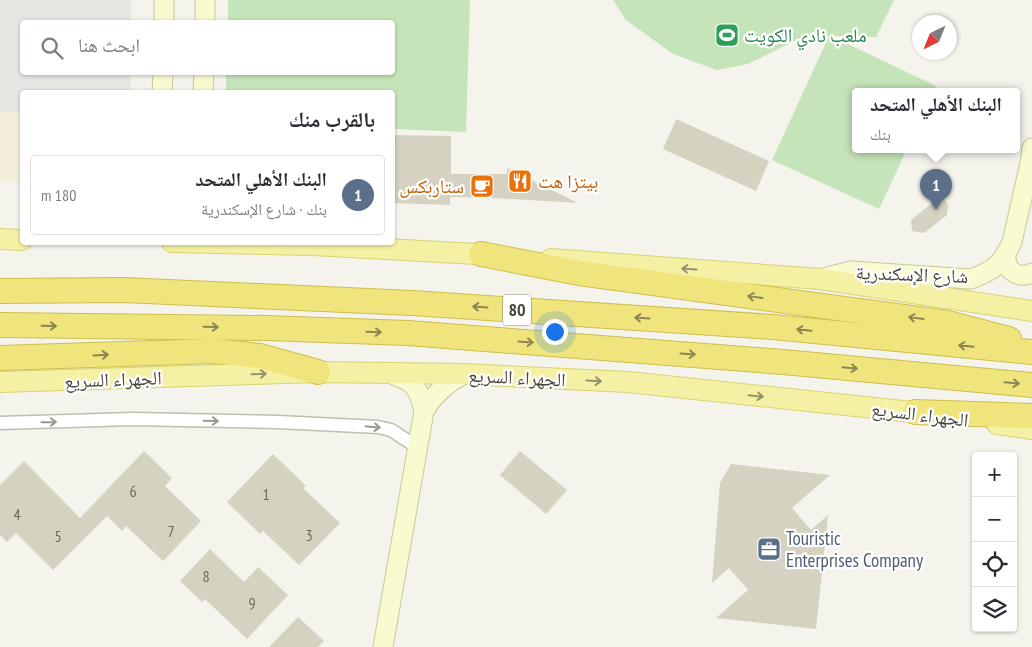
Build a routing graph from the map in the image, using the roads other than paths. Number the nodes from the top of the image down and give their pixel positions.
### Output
1 (164, 0) edge
2 (205, 0) edge
3 (164, 20) edge
4 (205, 20) edge
5 (163, 75) edge
6 (204, 75) edge
7 (162, 90) edge
8 (203, 90) edge
9 (1032, 148) edge
10 (0, 239) edge
11 (20, 240) edge
12 (313, 245) edge
13 (1006, 253) junction
14 (481, 254) junction
15 (1032, 273) edge
16 (820, 278) junction
17 (0, 291) edge
18 (1032, 311) edge
19 (0, 325) edge
20 (1032, 345) edge
21 (1032, 352) edge
22 (0, 358) edge
23 (318, 372) junction
24 (384, 372) junction
25 (464, 374) junction
26 (0, 382) edge
27 (1032, 385) edge
28 (424, 411) junction
29 (915, 412) junction
30 (1032, 416) edge
31 (0, 423) edge
32 (1032, 429) edge
33 (417, 447) junction
34 (383, 647) edge

1 - 3 street
2 - 4 street
5 - 7 street
6 - 8 street
9 - 13 street, شارع الإسكندرية
10 - 11 main road
12 - 14 main road
13 - 15 street
13 - 16 street, شارع الإسكندرية
16 -> 14 main road
20 -> 14 highway
16 - 18 main road
21 -> 17 highway, 80
19 -> 27 highway, الجهراء السريع / 80
22 -> 23 highway
23 - 24 main road, الجهراء السريع
26 -> 23 main road, الجهراء السريع
24 - 25 main road, الجهراء السريع
24 - 28 street
25 - 28 street
25 -> 29 main road, الجهراء السريع
28 - 33 street
29 - 30 highway
29 - 32 main road, الجهراء السريع
31 -> 33 street
33 - 34 street

